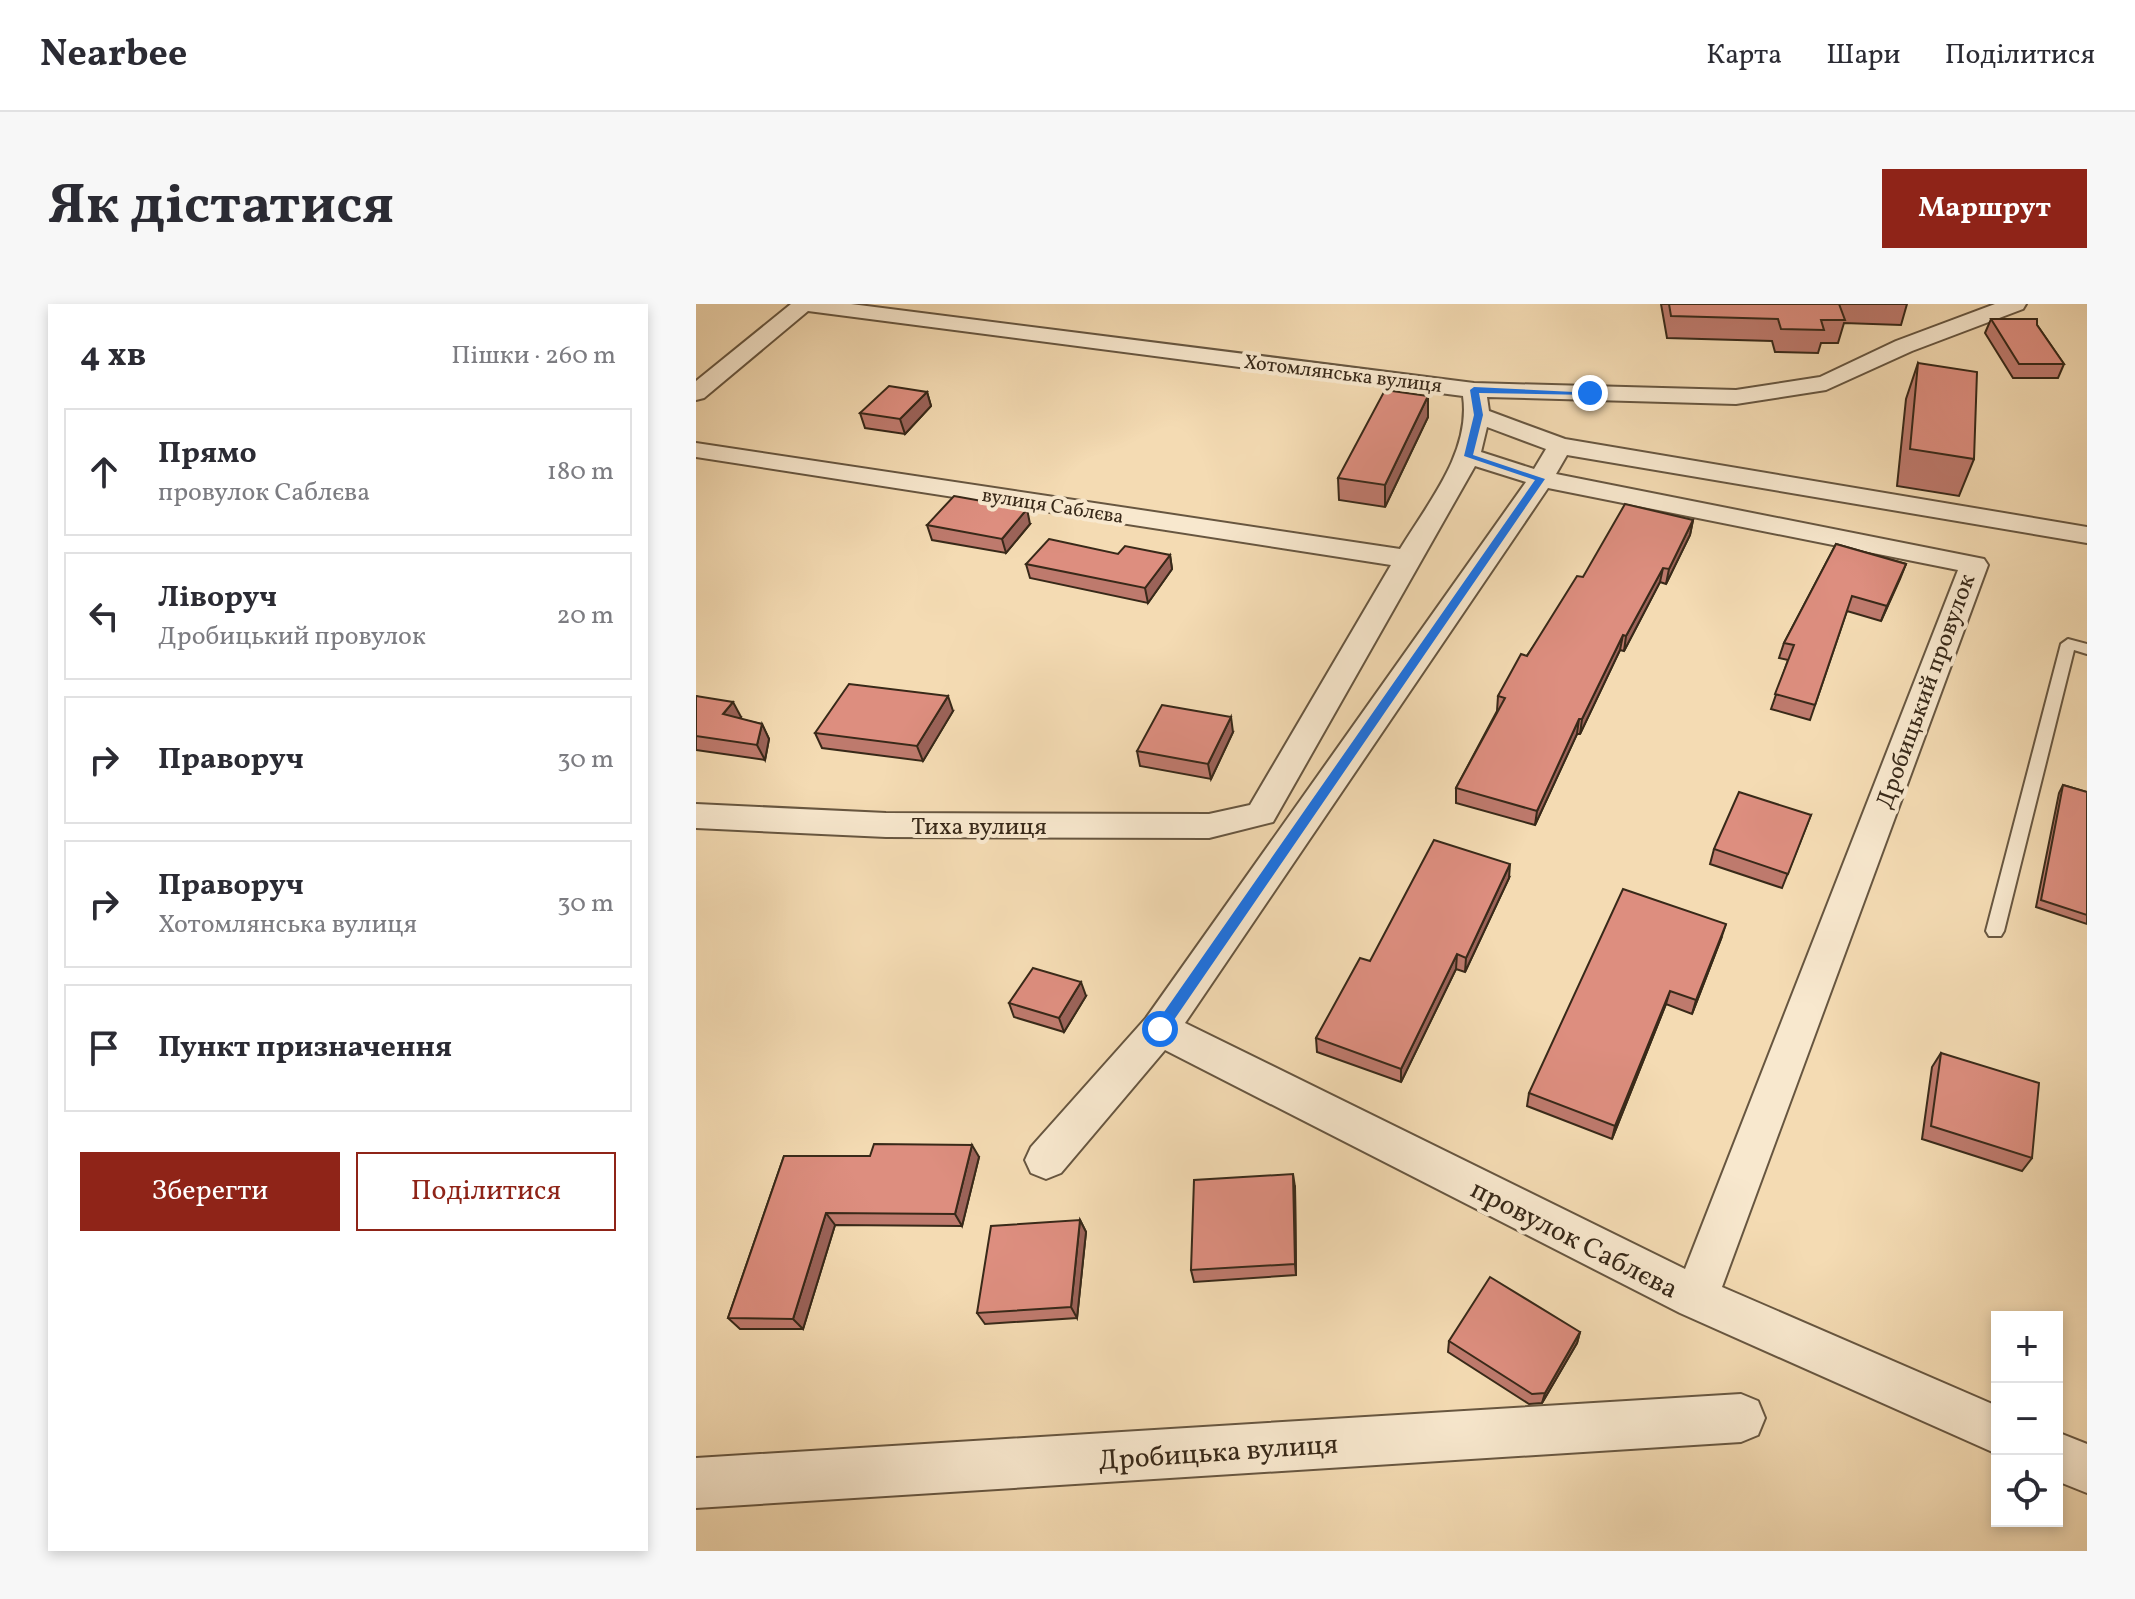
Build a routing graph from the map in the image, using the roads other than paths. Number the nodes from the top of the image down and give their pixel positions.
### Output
1 (803, 304) edge
2 (2015, 304) edge
3 (696, 393) edge
4 (1476, 402) junction
5 (1560, 446) junction
6 (696, 450) edge
7 (1468, 456) junction
8 (1541, 479) junction
9 (2087, 535) edge
10 (1409, 559) junction
11 (2087, 649) edge
12 (696, 816) edge
13 (1995, 931) dead end
14 (1160, 1029) junction
15 (1046, 1160) dead end
16 (1696, 1298) junction
17 (1741, 1418) dead end
18 (1991, 1427) edge
19 (2063, 1459) edge
20 (2087, 1469) edge
21 (696, 1483) edge

1 - 3 street
1 - 4 street, Хотомлянська вулиця
2 - 4 street, Хотомлянська вулиця
4 - 5 street
4 - 7 street
5 - 8 street
5 - 9 street
6 - 10 street, вулиця Саблєва
7 - 8 street, Дробицький провулок
7 - 10 street
8 - 14 street
8 - 16 street, Дробицький провулок
10 - 12 street, Тиха вулиця
11 - 13 lane
14 - 15 street
14 - 16 street, провулок Саблєва
16 - 18 street, провулок Саблєва
17 - 21 street, Дробицька вулиця
19 - 20 street

